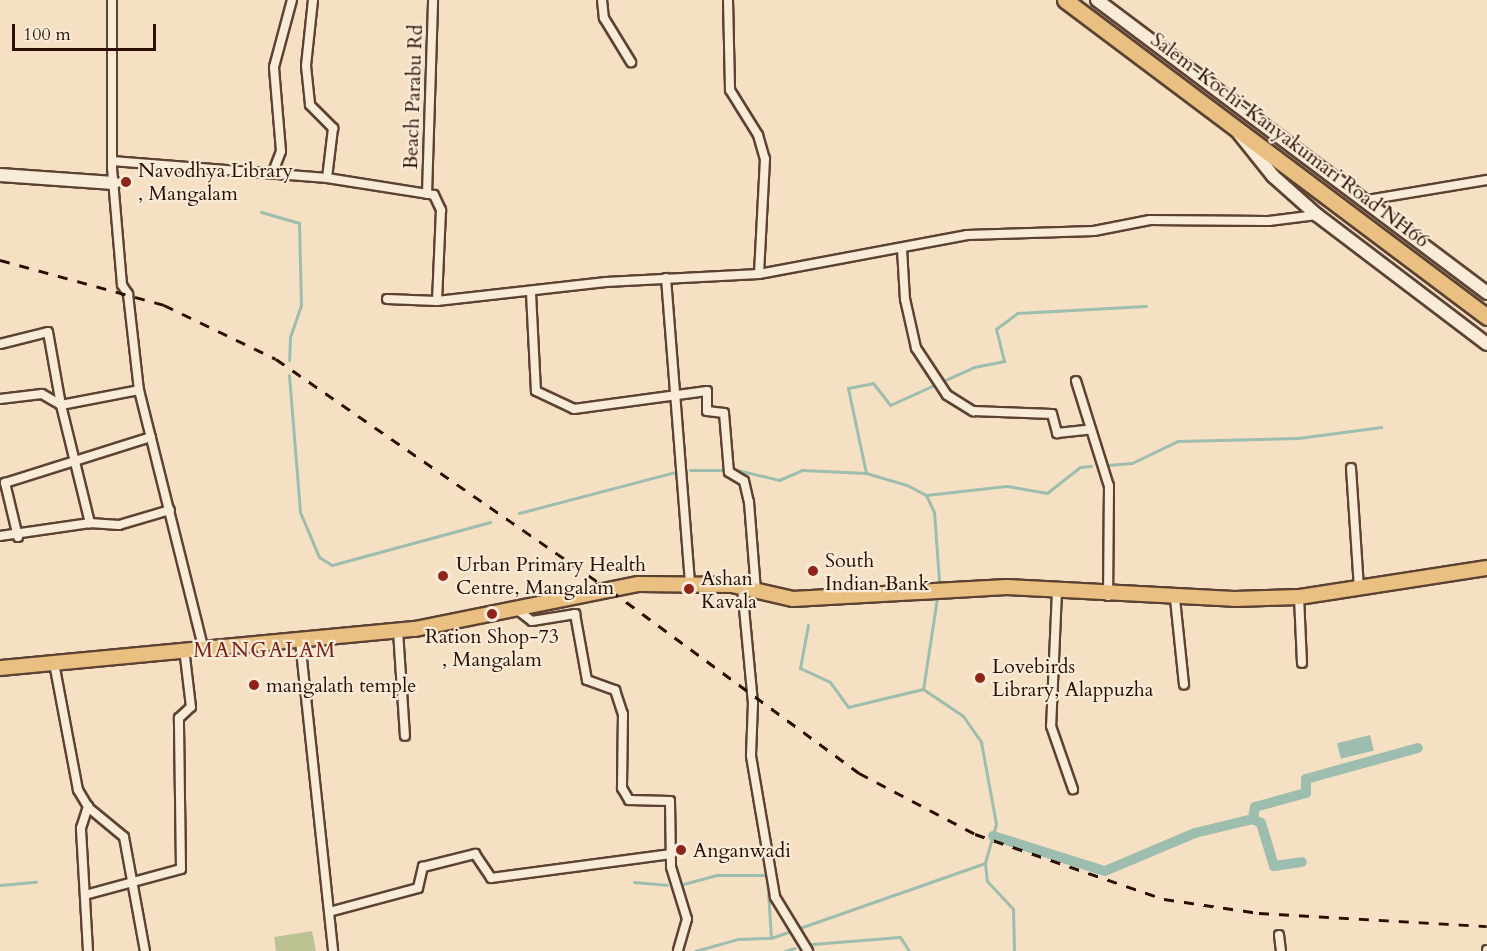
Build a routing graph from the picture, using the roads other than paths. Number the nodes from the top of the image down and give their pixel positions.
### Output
1 (112, 0) edge
2 (292, 0) edge
3 (313, 0) edge
4 (433, 0) edge
5 (602, 0) edge
6 (728, 0) edge
7 (1065, 0) edge
8 (1097, 0) edge
9 (632, 62) dead end
10 (1230, 120) junction
11 (112, 161) junction
12 (273, 172) junction
13 (0, 175) edge
14 (327, 178) junction
15 (1487, 180) edge
16 (114, 183) junction
17 (427, 194) junction
18 (1367, 200) junction
19 (1317, 215) junction
20 (902, 249) junction
21 (759, 274) junction
22 (666, 278) junction
23 (531, 293) junction
24 (1487, 293) edge
25 (387, 299) dead end
26 (437, 302) junction
27 (1487, 316) edge
28 (0, 344) edge
29 (1487, 344) edge
30 (1076, 381) dead end
31 (139, 390) junction
32 (676, 395) junction
33 (0, 399) edge
34 (61, 405) junction
35 (1088, 430) junction
36 (151, 437) junction
37 (73, 462) junction
38 (1351, 468) dead end
39 (170, 510) junction
40 (90, 524) junction
41 (0, 537) edge
42 (18, 537) junction
43 (1487, 568) edge
44 (690, 583) junction
45 (742, 587) junction
46 (1359, 589) junction
47 (756, 590) junction
48 (1057, 591) junction
49 (1108, 596) junction
50 (1299, 597) junction
51 (1175, 599) junction
52 (519, 611) junction
53 (398, 631) junction
54 (300, 641) junction
55 (203, 646) junction
56 (184, 648) junction
57 (54, 663) junction
58 (1302, 663) dead end
59 (0, 668) edge
60 (1184, 685) dead end
61 (405, 736) dead end
62 (1072, 789) dead end
63 (88, 806) junction
64 (671, 854) junction
65 (134, 880) junction
66 (85, 895) junction
67 (329, 912) junction
68 (1279, 935) dead end
69 (88, 951) edge
70 (146, 951) edge
71 (333, 951) edge
72 (678, 951) edge
73 (808, 951) edge
74 (1281, 951) edge

1 - 11 street
2 - 12 street
3 - 14 street
4 - 17 street, Beach Parabu Rd
5 - 9 street
6 - 21 street
7 - 10 highway, Salem-Kochi-Kanyakumari Road NH66
8 - 18 street
10 - 19 street
10 - 27 highway, Salem-Kochi-Kanyakumari Road NH66
11 - 12 street
11 - 16 street
12 - 14 street
13 - 16 street
14 - 17 street
15 - 18 street
16 - 31 street
17 - 26 street
18 - 24 street
19 - 20 street
19 - 29 street
20 - 21 street
20 - 35 street
21 - 22 street
22 - 23 street
22 - 32 street
23 - 26 street
23 - 32 street
25 - 26 street
28 - 34 street
30 - 35 street
31 - 34 street
31 - 36 street
32 - 44 street
32 - 47 street
33 - 34 street
34 - 37 street
35 - 49 street
36 - 37 street
36 - 39 street
37 - 40 street
37 - 42 street
38 - 46 street
39 - 40 street
39 - 55 street
40 - 42 street
41 - 42 street
43 - 46 main road
44 - 45 main road
44 - 52 main road
45 - 47 main road
45 - 73 street
46 - 50 main road
47 - 48 main road
48 - 49 main road
48 - 62 street
49 - 51 main road
50 - 51 main road
50 - 58 street
51 - 60 street
52 - 53 main road
52 - 64 street
53 - 54 main road
53 - 61 street
54 - 55 main road
54 - 67 street
55 - 56 main road
56 - 57 main road
56 - 65 street
57 - 59 main road
57 - 63 street
63 - 65 street
63 - 66 street
64 - 67 street
64 - 72 street
65 - 66 street
65 - 70 street
66 - 69 street
67 - 71 street
68 - 74 street

